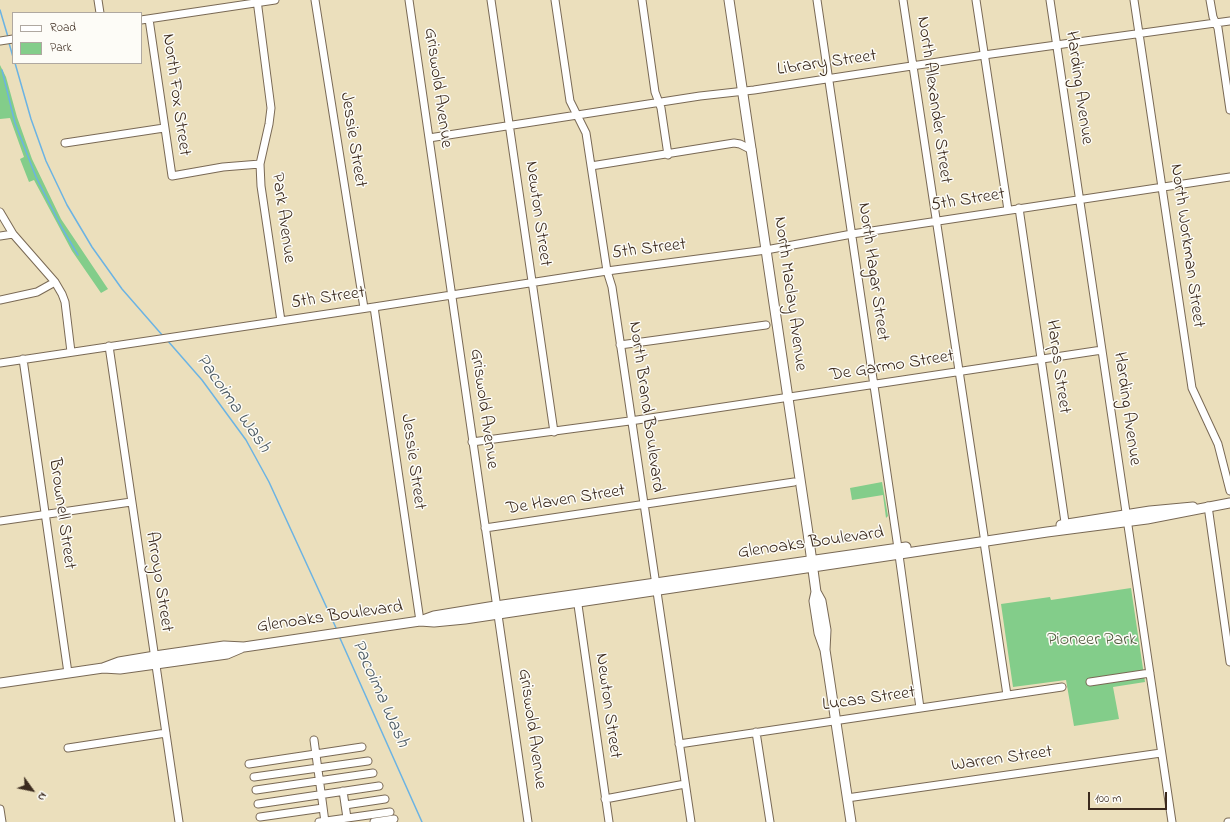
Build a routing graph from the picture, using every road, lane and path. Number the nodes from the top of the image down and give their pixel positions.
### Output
1 (98, 0) edge
2 (275, 0) edge
3 (315, 0) edge
4 (409, 0) edge
5 (491, 0) edge
6 (555, 0) edge
7 (642, 0) edge
8 (730, 0) edge
9 (817, 0) edge
10 (903, 0) edge
11 (976, 0) edge
12 (1050, 0) edge
13 (1134, 0) edge
14 (1210, 0) edge
15 (257, 1) edge
16 (100, 12) edge
17 (149, 19) junction
18 (142, 20) edge
19 (1230, 21) edge
20 (1215, 23) junction
21 (1139, 34) junction
22 (12, 39) edge
23 (0, 41) edge
24 (1057, 46) junction
25 (984, 55) junction
26 (913, 67) junction
27 (829, 79) junction
28 (743, 91) junction
29 (659, 102) junction
30 (1230, 110) edge
31 (578, 115) junction
32 (510, 126) junction
33 (164, 128) junction
34 (429, 138) junction
35 (65, 143) dead end
36 (752, 150) junction
37 (668, 155) junction
38 (260, 164) junction
39 (591, 166) junction
40 (1230, 177) edge
41 (1162, 187) junction
42 (1080, 199) junction
43 (1019, 208) junction
44 (1008, 210) junction
45 (0, 212) edge
46 (936, 221) junction
47 (13, 234) junction
48 (852, 234) junction
49 (0, 236) edge
50 (766, 250) junction
51 (607, 271) junction
52 (55, 282) junction
53 (532, 282) junction
54 (453, 295) junction
55 (0, 300) edge
56 (374, 307) junction
57 (364, 308) junction
58 (281, 321) junction
59 (766, 325) dead end
60 (620, 345) junction
61 (109, 346) junction
62 (1102, 350) junction
63 (71, 352) junction
64 (23, 359) junction
65 (1041, 359) junction
66 (0, 363) edge
67 (958, 372) junction
68 (874, 385) junction
69 (788, 398) junction
70 (632, 421) junction
71 (554, 432) junction
72 (472, 442) junction
73 (794, 482) dead end
74 (1230, 491) edge
75 (132, 502) junction
76 (1230, 503) edge
77 (644, 504) junction
78 (1208, 506) junction
79 (45, 514) junction
80 (1127, 518) junction
81 (0, 521) edge
82 (1065, 527) junction
83 (485, 528) junction
84 (984, 539) junction
85 (898, 551) junction
86 (812, 564) junction
87 (656, 587) junction
88 (577, 598) junction
89 (498, 610) junction
90 (420, 621) junction
91 (156, 660) junction
92 (1230, 662) edge
93 (68, 673) junction
94 (1150, 673) junction
95 (1090, 682) dead end
96 (0, 683) edge
97 (1062, 687) dead end
98 (1007, 695) junction
99 (920, 708) junction
100 (836, 720) junction
101 (756, 732) junction
102 (166, 733) junction
103 (314, 740) dead end
104 (679, 744) junction
105 (362, 747) dead end
106 (68, 748) dead end
107 (1161, 753) junction
108 (316, 754) junction
109 (368, 761) dead end
110 (249, 764) dead end
111 (318, 768) junction
112 (373, 773) dead end
113 (254, 777) dead end
114 (319, 781) junction
115 (685, 784) junction
116 (379, 786) dead end
117 (256, 790) dead end
118 (343, 791) junction
119 (321, 794) junction
120 (847, 798) junction
121 (385, 799) dead end
122 (605, 799) junction
123 (258, 804) dead end
124 (345, 805) junction
125 (323, 808) junction
126 (0, 809) edge
127 (390, 812) dead end
128 (260, 817) dead end
129 (347, 818) junction
130 (394, 819) dead end
131 (2, 822) edge
132 (179, 822) edge
133 (323, 822) edge
134 (374, 822) edge
135 (528, 822) edge
136 (609, 822) edge
137 (691, 822) edge
138 (770, 822) edge
139 (851, 822) edge
140 (1172, 822) edge

1 - 16 street
2 - 15 street
3 - 57 street, Jessie Street
4 - 34 street, Griswold Avenue
5 - 32 street, Newton Street
6 - 31 street, North Brand Boulevard
7 - 29 street
8 - 28 main road, North Maclay Avenue
9 - 27 street, North Hagar Street
10 - 26 street, North Alexander Street
11 - 25 street
12 - 24 street, Harding Avenue
13 - 21 street, North Workman Street
14 - 20 street
15 - 17 street
15 - 38 street, Park Avenue
17 - 18 street
17 - 33 street, North Fox Street
19 - 20 street, Library Street
20 - 21 street, Library Street
20 - 30 street
21 - 24 street, Library Street
21 - 41 street, North Workman Street
22 - 23 street
24 - 25 street, Library Street
24 - 42 street, Harding Avenue
25 - 26 street, Library Street
25 - 44 street
26 - 27 street, Library Street
26 - 46 street, North Alexander Street
27 - 28 street, Library Street
27 - 48 street, North Hagar Street
28 - 29 street, Library Street
28 - 36 main road, North Maclay Avenue
29 - 31 street, Library Street
29 - 37 street
31 - 32 street, Library Street
31 - 39 street, North Brand Boulevard
32 - 34 street, Library Street
32 - 53 street, Newton Street
33 - 35 street
33 - 38 street, North Fox Street
34 - 54 street, Griswold Avenue
36 - 37 street
36 - 50 main road, North Maclay Avenue
37 - 39 street
38 - 58 street, Park Avenue
39 - 51 street, North Brand Boulevard
40 - 41 street, 5th Street
41 - 42 street, 5th Street
41 - 74 street, North Workman Street
42 - 43 street, 5th Street
42 - 62 street, Harding Avenue
43 - 44 street, 5th Street
43 - 65 street, Harps Street
44 - 46 street, 5th Street
45 - 47 street
46 - 48 street, 5th Street
46 - 67 street, North Alexander Street
47 - 49 street
47 - 52 street
48 - 50 street, 5th Street
48 - 68 street, North Hagar Street
50 - 51 street, 5th Street
50 - 69 main road, North Maclay Avenue
51 - 53 street, 5th Street
51 - 60 street, North Brand Boulevard
52 - 55 street
52 - 63 street
53 - 54 street, 5th Street
53 - 71 street, Newton Street
54 - 56 street, 5th Street
54 - 72 street, Griswold Avenue
56 - 57 street, 5th Street
56 - 90 street, Jessie Street
57 - 58 street, 5th Street
58 - 61 street, 5th Street
59 - 60 street
60 - 70 street, North Brand Boulevard
61 - 63 street, 5th Street
61 - 75 street, Arroyo Street
62 - 65 street, De Garmo Street
62 - 80 street, Harding Avenue
63 - 64 street, 5th Street
64 - 66 street, 5th Street
64 - 79 street, Brownell Street
65 - 67 street, De Garmo Street
65 - 82 street, Harps Street
67 - 68 street, De Garmo Street
67 - 84 street, North Alexander Street
68 - 69 street, De Garmo Street
68 - 85 street, North Hagar Street
69 - 70 street, De Garmo Street
69 - 86 main road, North Maclay Avenue
70 - 71 street, De Garmo Street
70 - 77 street, North Brand Boulevard
71 - 72 street, De Garmo Street
72 - 83 street, Griswold Avenue
73 - 77 street, De Haven Street
75 - 79 street
75 - 91 street, Arroyo Street
76 - 78 main road, Glenoaks Boulevard
77 - 83 street, De Haven Street
77 - 87 street, North Brand Boulevard
78 - 80 main road, Glenoaks Boulevard
78 - 92 street
79 - 81 street
79 - 93 street, Brownell Street
80 - 82 main road, Glenoaks Boulevard
80 - 94 street, Harding Avenue
82 - 84 main road, Glenoaks Boulevard
83 - 89 street, Griswold Avenue
84 - 85 main road, Glenoaks Boulevard
84 - 98 street, North Alexander Street
85 - 86 main road, Glenoaks Boulevard
85 - 99 street, North Hagar Street
86 - 87 main road, Glenoaks Boulevard
86 - 100 main road, North Maclay Avenue
87 - 88 main road, Glenoaks Boulevard
87 - 104 street, North Brand Boulevard
88 - 89 main road, Glenoaks Boulevard
88 - 122 street, Newton Street
89 - 90 main road, Glenoaks Boulevard
89 - 135 street, Griswold Avenue
90 - 91 main road, Glenoaks Boulevard
91 - 93 main road, Glenoaks Boulevard
91 - 102 street, Arroyo Street
93 - 96 main road, Glenoaks Boulevard
94 - 95 street
94 - 107 street, Harding Avenue
97 - 98 street, Lucas Street
98 - 99 street, Lucas Street
99 - 100 street, Lucas Street
100 - 101 street, Lucas Street
100 - 120 main road, North Maclay Avenue
101 - 104 street, Lucas Street
101 - 138 street
102 - 106 street
102 - 132 street, Arroyo Street
103 - 108 street
104 - 115 street, North Brand Boulevard
105 - 108 street
107 - 120 street, Warren Street
107 - 140 street, Harding Avenue
108 - 110 street
108 - 111 street
109 - 111 street
111 - 113 street
111 - 114 street
112 - 114 street
114 - 117 street
114 - 119 street
115 - 122 street
115 - 137 street, North Brand Boulevard
116 - 118 street
118 - 119 street
118 - 124 street
119 - 123 street
119 - 125 street
120 - 139 main road, North Maclay Avenue
121 - 124 street
122 - 136 street, Newton Street
124 - 129 street
125 - 128 street
125 - 133 street
126 - 131 street
127 - 129 street
129 - 133 street
130 - 134 street

